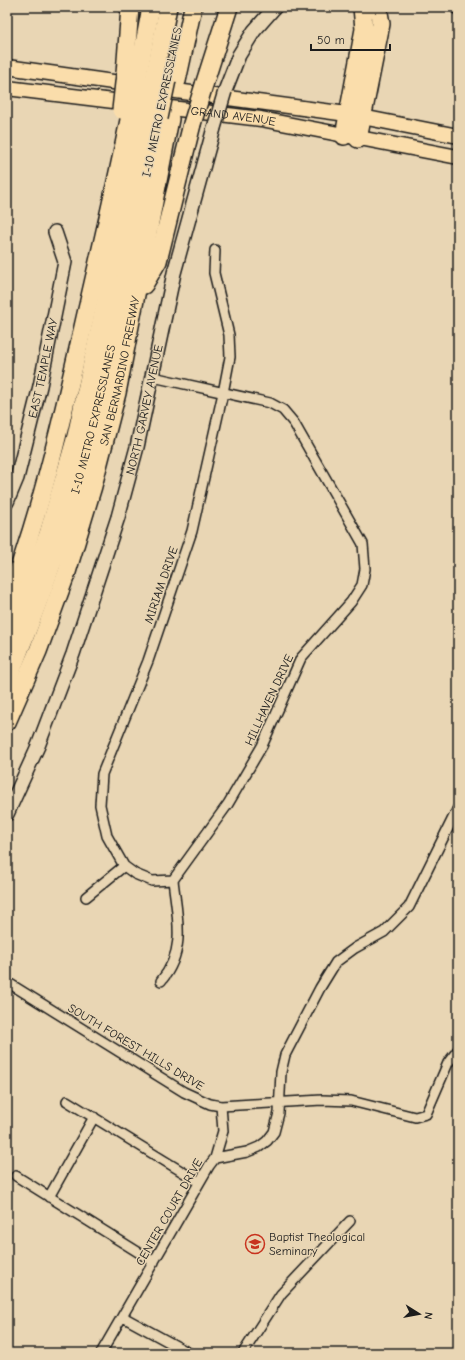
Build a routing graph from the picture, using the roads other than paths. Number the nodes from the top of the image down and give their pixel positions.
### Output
1 (130, 7) edge
2 (152, 7) edge
3 (168, 7) edge
4 (181, 7) edge
5 (193, 7) edge
6 (229, 7) edge
7 (275, 7) edge
8 (362, 7) edge
9 (378, 7) edge
10 (7, 67) edge
11 (152, 78) junction
12 (7, 88) edge
13 (145, 116) junction
14 (354, 116) junction
15 (458, 136) edge
16 (351, 137) junction
17 (458, 157) edge
18 (55, 232) dead end
19 (215, 250) dead end
20 (137, 298) junction
21 (153, 377) junction
22 (223, 393) junction
23 (7, 502) edge
24 (19, 569) junction
25 (7, 592) edge
26 (7, 601) edge
27 (7, 643) edge
28 (7, 682) edge
29 (7, 722) edge
30 (458, 808) edge
31 (7, 814) edge
32 (124, 866) junction
33 (173, 880) junction
34 (86, 897) dead end
35 (161, 981) dead end
36 (7, 982) edge
37 (458, 1050) edge
38 (68, 1101) dead end
39 (280, 1102) junction
40 (221, 1106) junction
41 (94, 1117) junction
42 (215, 1158) junction
43 (16, 1176) dead end
44 (199, 1182) junction
45 (50, 1197) junction
46 (350, 1221) dead end
47 (154, 1262) junction
48 (123, 1317) junction
49 (101, 1353) edge
50 (189, 1353) edge
51 (243, 1353) edge

1 - 11 highway
2 - 11 highway, SAN BERNARDINO FREEWAY
3 - 11 highway, I-10 METRO EXPRESSLANES
4 - 11 highway, I-10 METRO EXPRESSLANES
5 - 11 highway, SAN BERNARDINO FREEWAY
6 - 20 highway, bridge
7 - 21 street, NORTH GARVEY AVENUE, bridge
8 - 14 highway
9 - 14 highway
10 - 14 main road, GRAND AVENUE
11 - 13 highway, bridge
11 - 13 highway, SAN BERNARDINO FREEWAY
11 - 13 highway, I-10 METRO EXPRESSLANES, bridge
12 - 16 main road, GRAND AVENUE
13 - 20 highway, SAN BERNARDINO FREEWAY
13 - 24 highway
13 - 27 highway, I-10 METRO EXPRESSLANES
13 - 28 highway, I-10 METRO EXPRESSLANES
14 - 15 main road, GRAND AVENUE
14 - 16 highway
16 - 17 main road, GRAND AVENUE
18 - 23 street, EAST TEMPLE WAY
19 - 22 street, MIRIAM DRIVE
20 - 29 highway, SAN BERNARDINO FREEWAY
21 - 22 street, HILLHAVEN DRIVE
21 - 31 street, NORTH GARVEY AVENUE
22 - 32 street, MIRIAM DRIVE
22 - 33 street, HILLHAVEN DRIVE
24 - 25 highway
24 - 26 highway
30 - 39 street, CENTER COURT DRIVE
32 - 33 street, MIRIAM DRIVE
32 - 34 street
33 - 35 street
36 - 40 street, SOUTH FOREST HILLS DRIVE
37 - 39 street, SOUTH FOREST HILLS DRIVE
38 - 41 street
39 - 40 street, SOUTH FOREST HILLS DRIVE
39 - 42 street, CENTER COURT DRIVE
40 - 42 street
41 - 44 street
41 - 45 street
42 - 44 street, CENTER COURT DRIVE
43 - 45 street
44 - 47 street, CENTER COURT DRIVE
45 - 47 street
46 - 51 street
47 - 48 street, CENTER COURT DRIVE
48 - 49 street, CENTER COURT DRIVE
48 - 50 street

